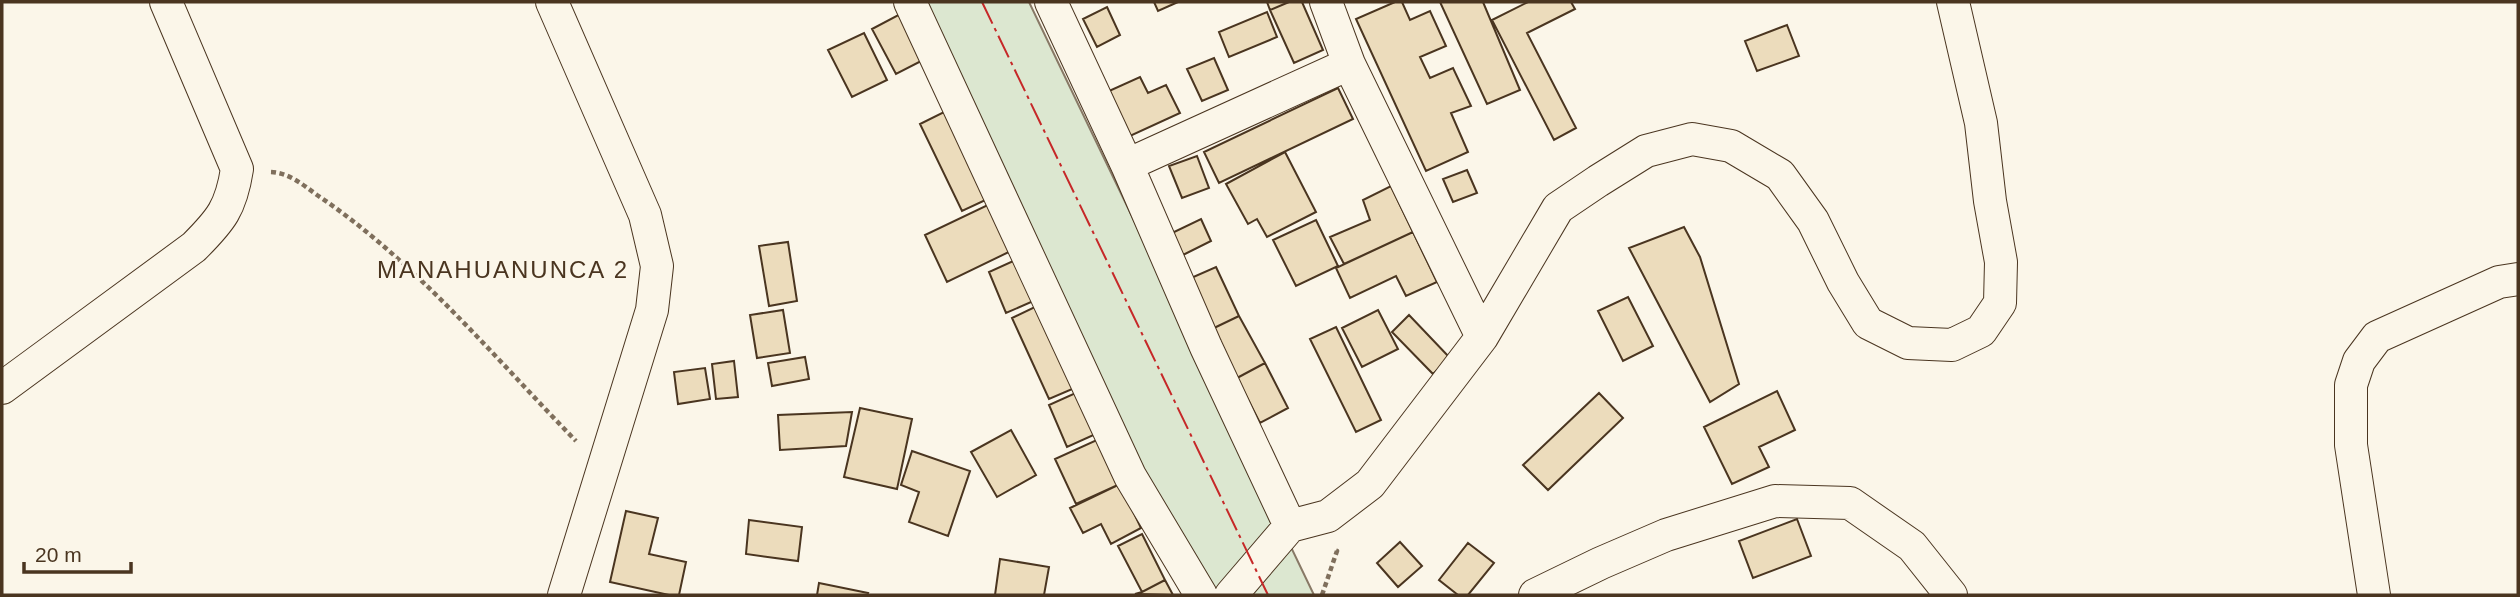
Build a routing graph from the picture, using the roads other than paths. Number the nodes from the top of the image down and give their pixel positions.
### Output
1 (166, 2) edge
2 (552, 2) edge
3 (910, 2) edge
4 (1051, 2) edge
5 (1326, 2) edge
6 (1952, 2) edge
7 (1349, 64) junction
8 (1127, 164) junction
9 (2518, 279) edge
10 (1482, 337) junction
11 (2, 388) edge
12 (1290, 526) junction
13 (564, 595) edge
14 (1201, 595) edge
15 (1231, 595) edge
16 (1535, 595) edge
17 (1951, 595) edge
18 (2374, 595) edge

1 - 11 street
2 - 13 street
3 - 14 street
4 - 8 street
5 - 7 street
6 - 10 street
7 - 8 street
7 - 10 street
8 - 12 street
9 - 18 street
10 - 12 street
12 - 15 street
16 - 17 street

